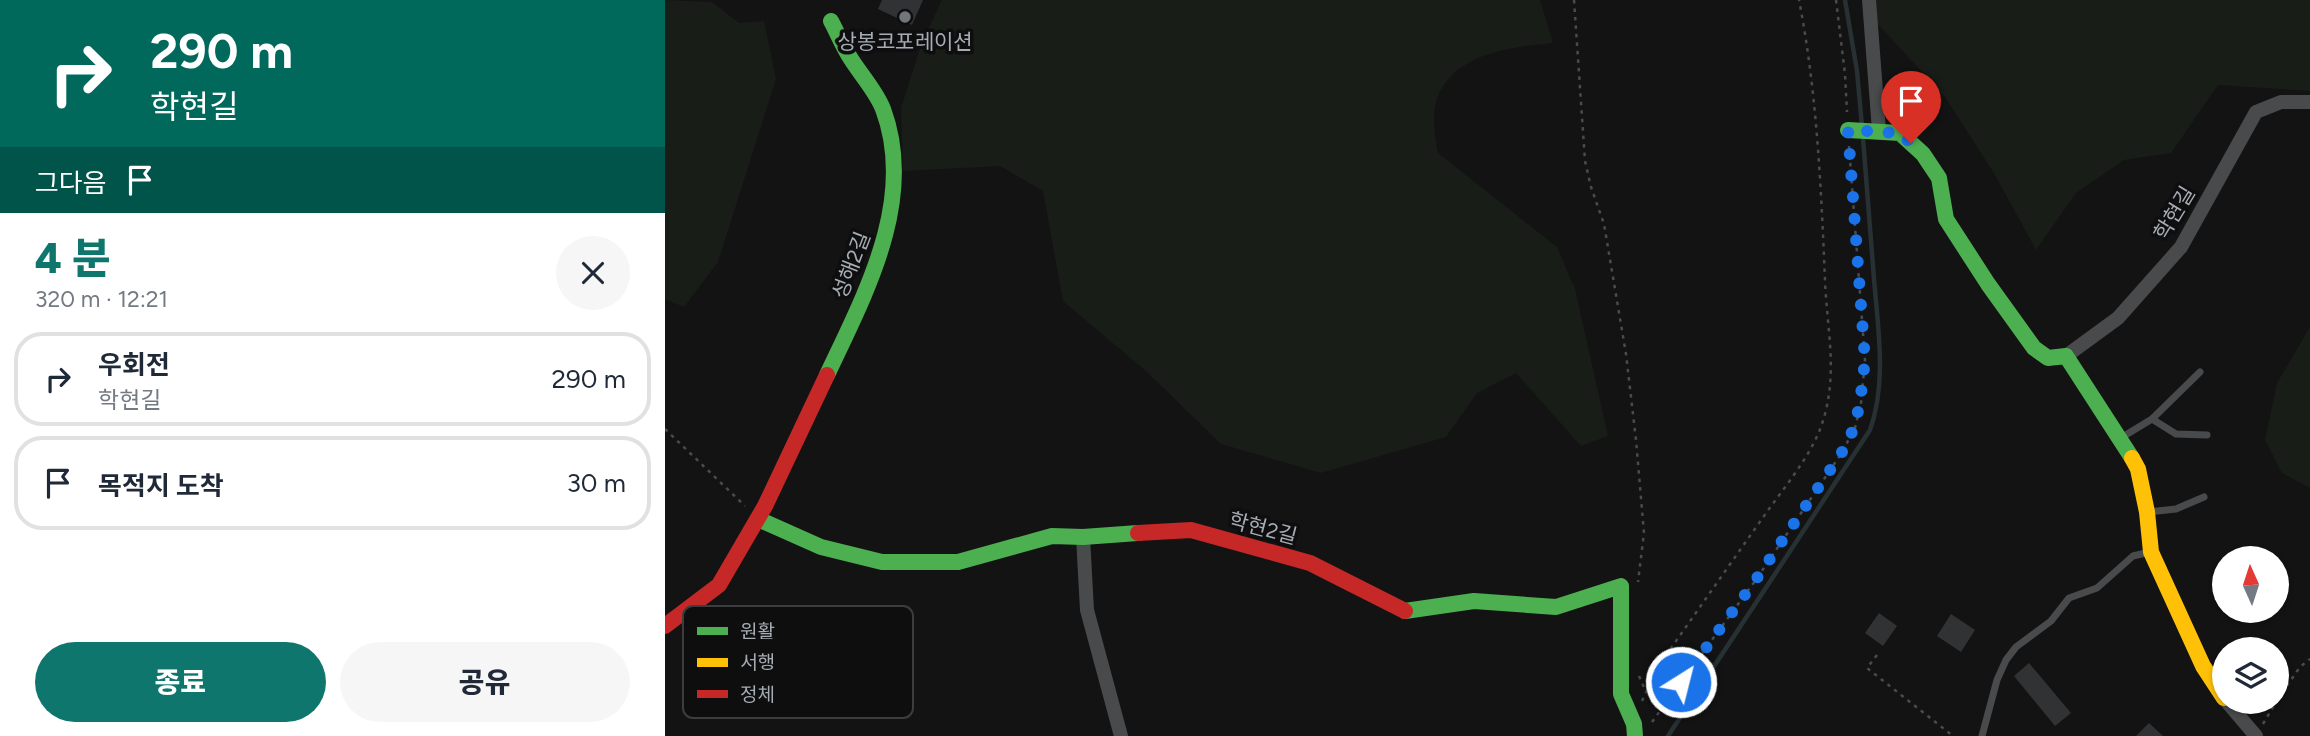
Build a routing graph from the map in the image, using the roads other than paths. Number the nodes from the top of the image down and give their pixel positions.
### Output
1 (1869, 0) edge
2 (831, 22) dead end
3 (2310, 102) edge
4 (1848, 130) road end
5 (1879, 131) junction
6 (2066, 356) junction
7 (2200, 372) dead end
8 (2152, 419) junction
9 (2207, 435) dead end
10 (2121, 438) junction
11 (2204, 497) dead end
12 (2147, 512) junction
13 (758, 519) junction
14 (1083, 537) junction
15 (2151, 552) junction
16 (691, 606) edge
17 (683, 612) edge
18 (665, 626) edge
19 (2212, 679) edge
20 (2241, 714) edge
21 (2259, 730) edge
22 (1121, 736) edge
23 (1635, 736) edge
24 (1982, 736) edge

1 - 5 street
2 - 13 street, 성해2길
3 - 6 street, 학현길
4 - 5 street
5 - 6 street
6 - 10 street
7 - 8 lane
8 - 9 lane
8 - 10 lane
10 - 12 street
11 - 12 lane
12 - 15 street
13 - 14 street, 학현2길
13 - 16 street, 성해2길
14 - 22 street
14 - 23 street, 학현2길
15 - 19 street
15 - 24 lane
17 - 18 street, 성해2길
20 - 21 street

